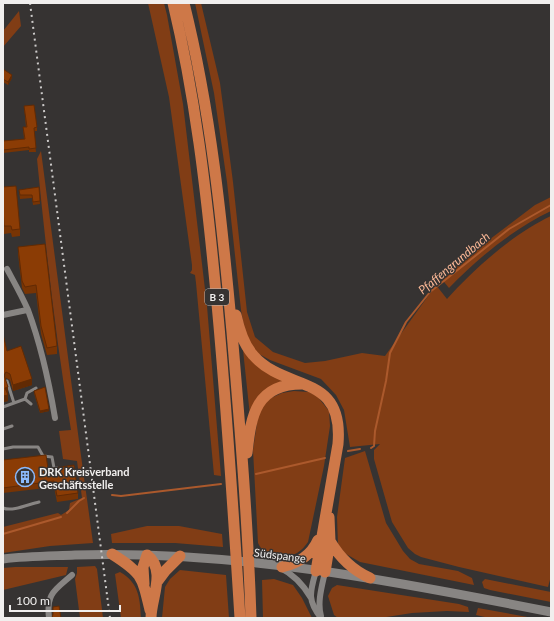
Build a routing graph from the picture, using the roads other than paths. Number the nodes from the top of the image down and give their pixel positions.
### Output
1 (173, 3) edge
2 (184, 3) edge
3 (226, 264) junction
4 (7, 269) dead end
5 (27, 310) junction
6 (3, 315) edge
7 (7, 381) edge
8 (304, 384) junction
9 (36, 388) dead end
10 (25, 399) junction
11 (14, 403) junction
12 (31, 404) dead end
13 (3, 407) edge
14 (55, 418) dead end
15 (12, 426) dead end
16 (3, 429) edge
17 (3, 449) edge
18 (60, 467) edge
19 (244, 480) junction
20 (329, 498) junction
21 (39, 502) dead end
22 (3, 508) edge
23 (322, 532) junction
24 (330, 541) junction
25 (112, 554) joint
26 (147, 555) junction
27 (180, 556) junction
28 (3, 559) edge
29 (127, 559) junction
30 (277, 566) junction
31 (320, 572) junction
32 (72, 575) dead end
33 (370, 578) junction
34 (157, 582) junction
35 (144, 584) junction
36 (311, 598) junction
37 (551, 612) edge
38 (151, 615) edge
39 (49, 618) edge
40 (240, 618) edge
41 (251, 618) edge
42 (321, 618) edge

1 - 40 highway, B 3
2 - 3 highway, B 3
3 - 8 highway, B 3
3 - 19 highway, B 3
4 - 5 street
5 - 6 street
5 - 14 street
7 - 11 lane
8 - 19 highway, B 3
8 - 20 highway, B 3
9 - 10 lane
10 - 11 lane
10 - 12 lane
11 - 13 lane
15 - 16 lane
17 - 18 lane
19 - 41 highway, B 3
20 - 23 highway, B 3
20 - 24 highway, B 3
21 - 22 lane
23 - 30 highway, B 3
23 - 31 highway, B 3
24 - 31 highway, B 3
24 - 33 highway
25 - 28 main road
25 - 29 highway
26 - 27 main road, Südspange
26 - 29 main road, Südspange
26 - 34 highway
26 - 35 highway
27 - 30 main road, Südspange
27 - 34 highway
29 - 35 highway
30 - 31 main road, Südspange
30 - 36 street
31 - 33 main road, Südspange
31 - 36 street
31 - 42 street
32 - 39 street
33 - 37 main road, Südspange
34 - 38 highway
35 - 38 highway
36 - 42 street

